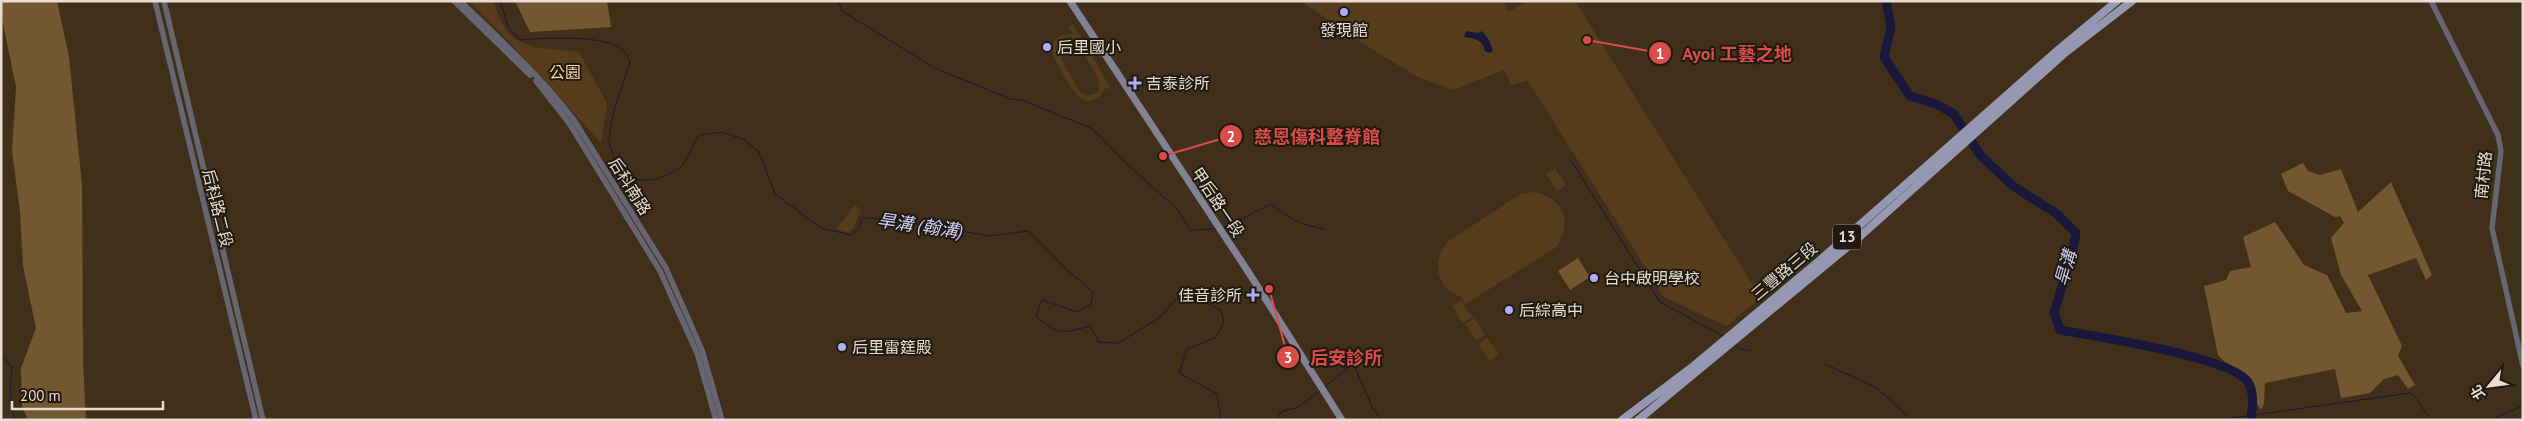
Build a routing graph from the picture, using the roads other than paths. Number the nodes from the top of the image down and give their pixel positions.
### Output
1 (155, 1) edge
2 (164, 1) edge
3 (454, 1) edge
4 (460, 1) edge
5 (1070, 1) edge
6 (2117, 1) edge
7 (2132, 1) edge
8 (2430, 1) edge
9 (1976, 128) junction
10 (1949, 152) junction
11 (200, 160) junction
12 (192, 162) junction
13 (663, 270) junction
14 (241, 325) junction
15 (232, 328) junction
16 (2523, 366) edge
17 (256, 420) edge
18 (263, 420) edge
19 (716, 420) edge
20 (722, 420) edge
21 (1342, 420) edge
22 (1622, 420) edge
23 (1638, 420) edge

1 - 12 street, 后科路二段
2 - 11 street, 后科路二段
3 - 13 street, 后科南路
4 - 13 street, 后科南路
5 - 21 main road, 甲后路一段
6 - 9 main road, 13
7 - 9 main road, 13
8 - 16 street, 南村路
9 - 10 main road, 三豐路三段 / 13
10 - 22 main road, 三豐路三段 / 13
10 - 23 main road, 三豐路三段 / 13
11 - 12 street
11 - 14 street, 后科路二段
12 - 15 street, 后科路二段
13 - 19 street, 后科南路
13 - 20 street, 后科南路
14 - 15 street
14 - 18 street, 后科路二段
15 - 17 street, 后科路二段

